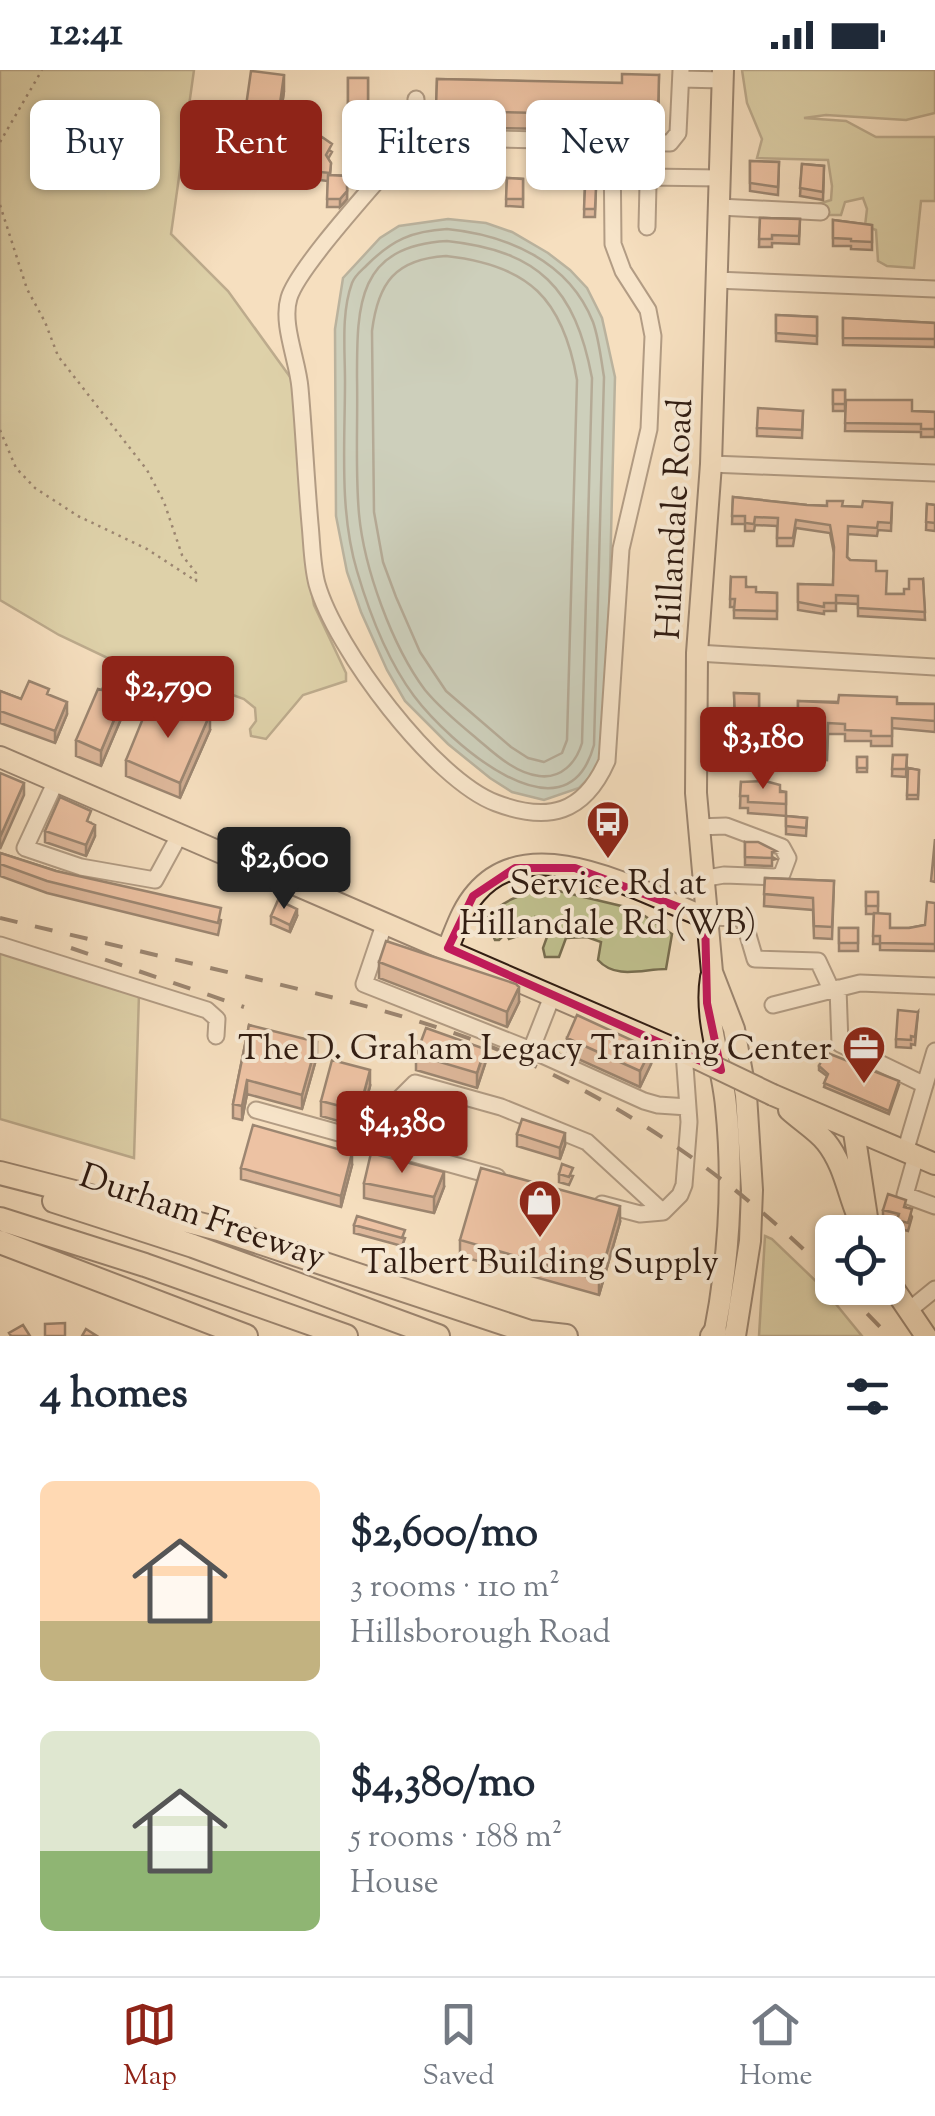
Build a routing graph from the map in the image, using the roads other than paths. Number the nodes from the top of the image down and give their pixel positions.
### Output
1 (681, 74) edge
2 (723, 75) edge
3 (665, 142) edge
4 (665, 176) edge
5 (720, 178) junction
6 (371, 190) edge
7 (611, 190) edge
8 (647, 190) edge
9 (719, 208) junction
10 (821, 212) dead end
11 (647, 228) dead end
12 (716, 280) junction
13 (935, 289) edge
14 (711, 464) junction
15 (935, 473) edge
16 (697, 653) junction
17 (935, 667) edge
18 (0, 758) edge
19 (56, 781) junction
20 (697, 827) junction
21 (180, 834) junction
22 (701, 879) junction
23 (704, 918) junction
24 (385, 922) junction
25 (0, 944) edge
26 (448, 948) junction
27 (935, 986) edge
28 (834, 988) junction
29 (553, 994) junction
30 (773, 1004) dead end
31 (216, 1036) dead end
32 (531, 1050) junction
33 (935, 1052) edge
34 (691, 1055) junction
35 (925, 1085) junction
36 (773, 1095) junction
37 (688, 1107) junction
38 (256, 1110) dead end
39 (854, 1132) junction
40 (379, 1144) junction
41 (919, 1157) edge
42 (0, 1173) edge
43 (505, 1179) edge
44 (0, 1184) edge
45 (592, 1202) edge
46 (935, 1206) edge
47 (663, 1212) junction
48 (855, 1215) edge
49 (867, 1215) edge
50 (0, 1219) edge
51 (0, 1242) edge
52 (935, 1289) edge
53 (904, 1305) edge
54 (908, 1311) junction
55 (536, 1334) edge
56 (719, 1335) edge
57 (246, 1336) edge
58 (346, 1336) edge
59 (438, 1336) edge
60 (566, 1336) edge
61 (926, 1336) edge

1 - 2 street
1 - 3 street
2 - 5 main road, Hillandale Road
4 - 5 street
5 - 9 main road, Hillandale Road
6 - 7 street
8 - 11 street
9 - 10 street
9 - 12 main road, Hillandale Road
12 - 13 street
12 - 14 main road, Hillandale Road
14 - 15 street
14 - 16 main road, Hillandale Road
16 - 17 street
16 - 20 main road, Hillandale Road
18 - 19 main road
19 - 21 main road
19 - 21 street
20 - 22 main road, Hillandale Road
20 - 22 street
21 - 24 main road
22 - 23 main road, Hillandale Road
23 - 26 main road
23 - 28 street
23 - 56 main road, Hillandale Road
24 - 26 main road
24 - 32 street
25 - 31 street
26 - 29 main road
27 - 28 street
28 - 30 street
28 - 35 street
29 - 32 street
29 - 34 main road
32 - 37 street
33 - 35 street
34 - 36 main road, bridge
34 - 37 street
35 - 41 street
36 - 39 main road
36 - 48 main road
37 - 47 street
38 - 40 street
39 - 41 main road
39 - 49 main road
40 - 43 street
40 - 47 street
41 - 46 street
42 - 55 highway
44 - 59 highway, Durham Freeway
45 - 47 street
50 - 58 highway, Durham Freeway
51 - 57 highway
52 - 54 street
53 - 54 main road
54 - 61 main road
55 - 60 highway

